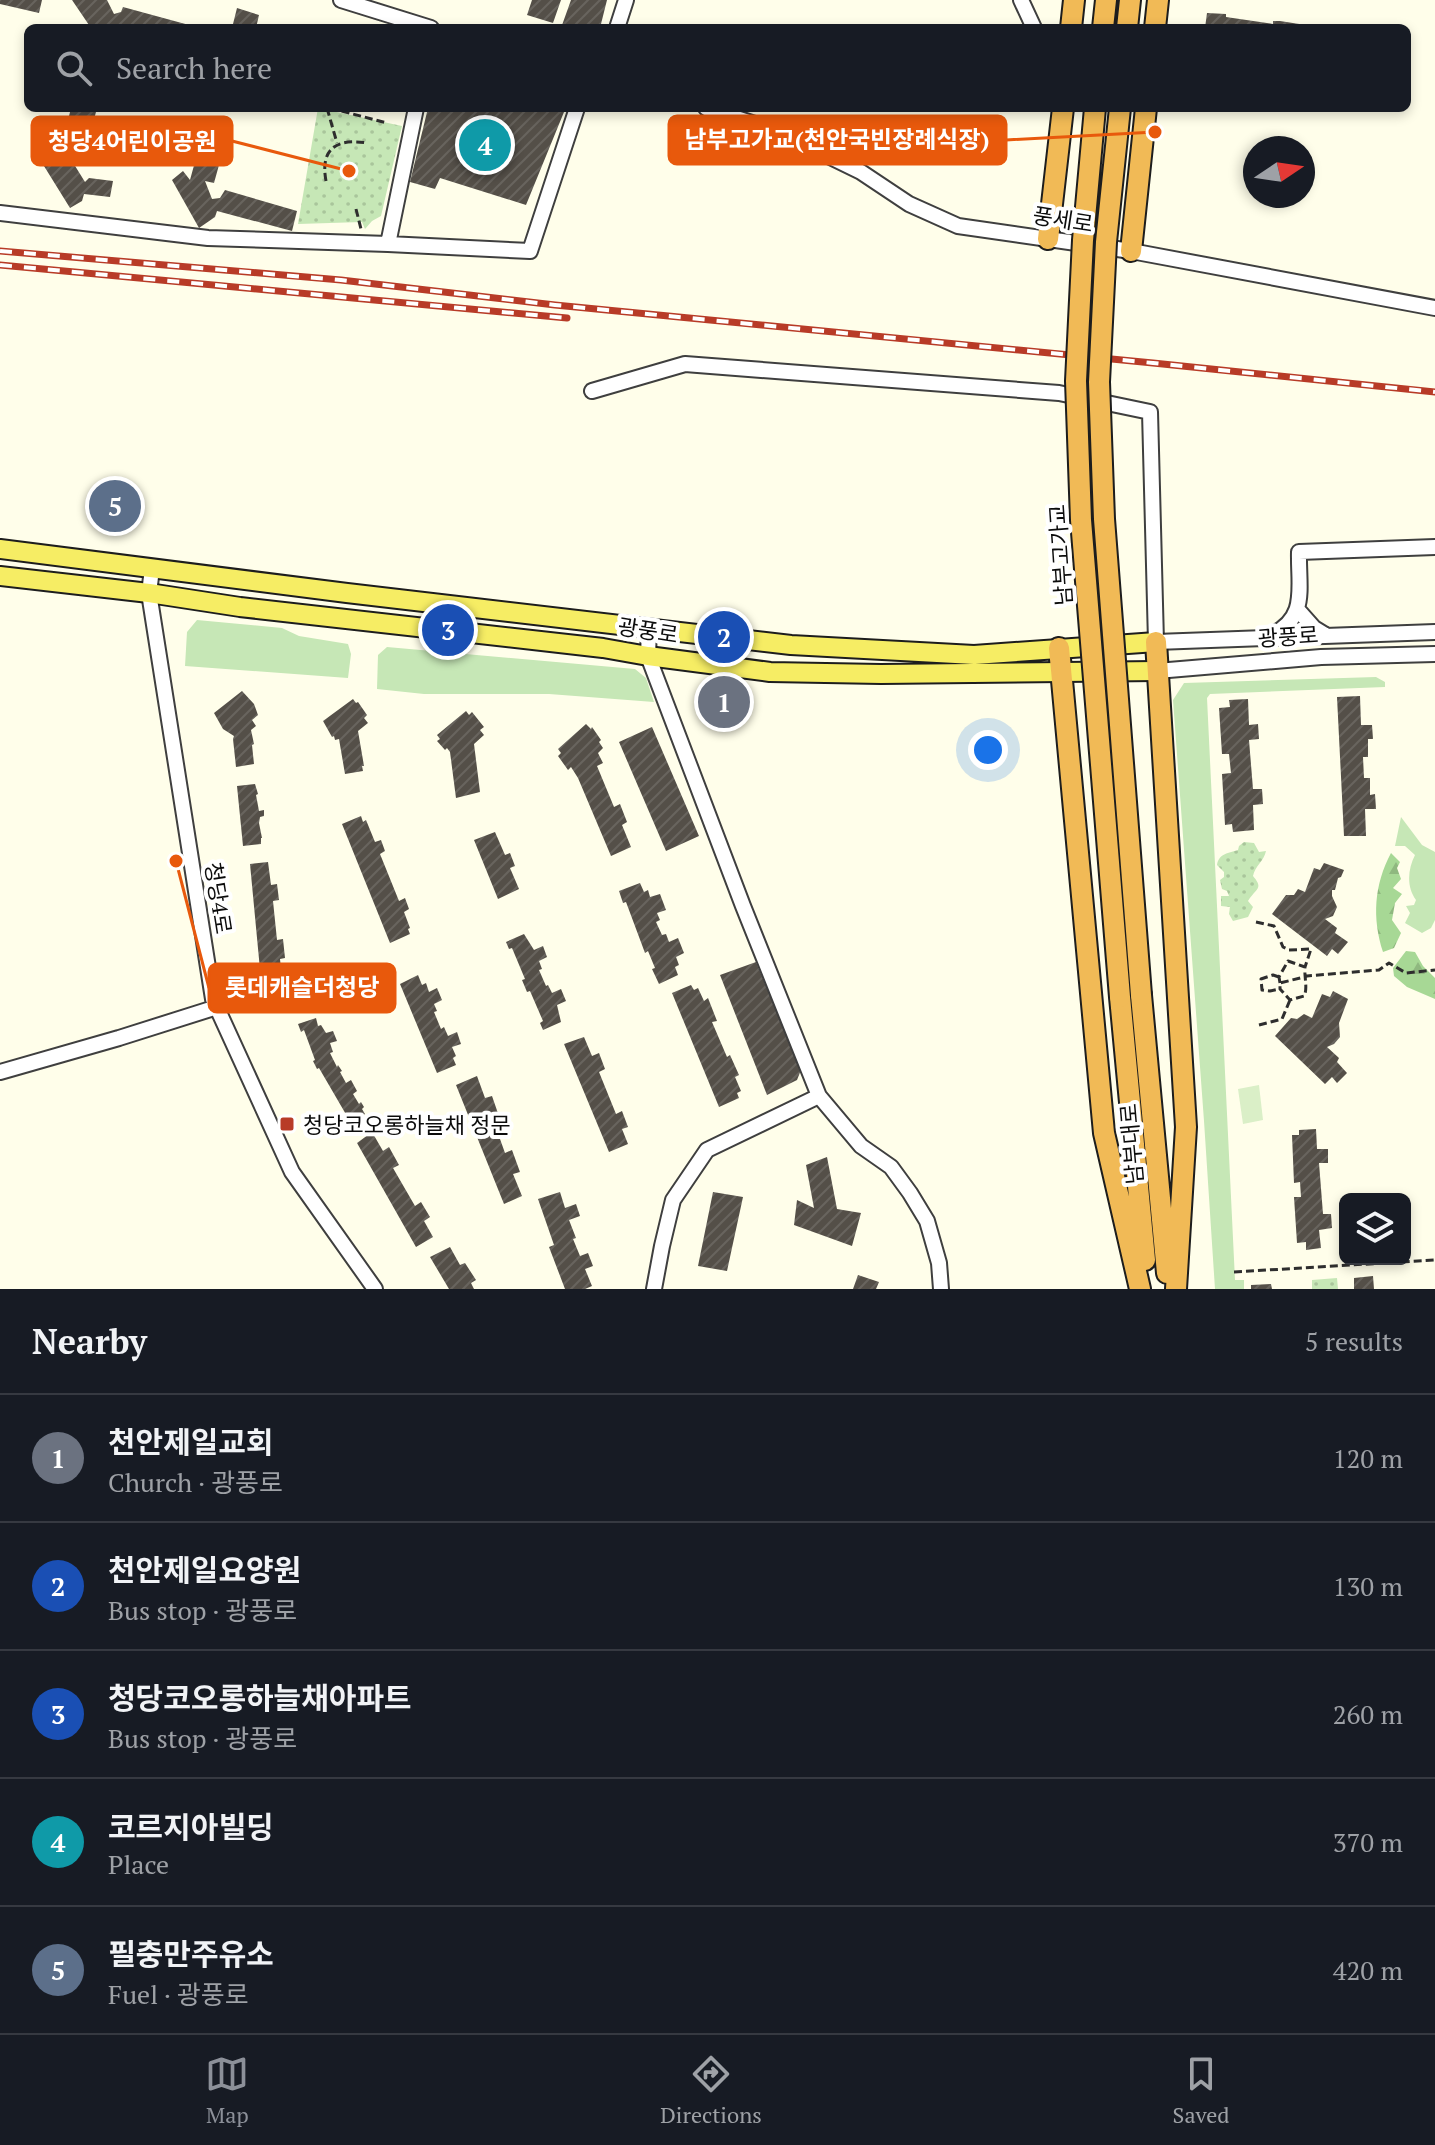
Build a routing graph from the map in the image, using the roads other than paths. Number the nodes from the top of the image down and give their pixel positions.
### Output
1 (341, 0) edge
2 (626, 0) edge
3 (1021, 0) edge
4 (1074, 0) edge
5 (1106, 0) edge
6 (1130, 0) edge
7 (1158, 0) edge
8 (418, 24) edge
9 (618, 24) edge
10 (1032, 24) edge
11 (1071, 24) edge
12 (1103, 24) edge
13 (1127, 24) edge
14 (1155, 24) edge
15 (415, 112) edge
16 (576, 112) edge
17 (718, 112) edge
18 (1063, 112) edge
19 (1095, 112) edge
20 (1120, 112) edge
21 (1146, 112) edge
22 (0, 213) edge
23 (1048, 239) junction
24 (388, 244) junction
25 (1131, 251) junction
26 (1435, 308) edge
27 (592, 391) dead end
28 (1435, 547) edge
29 (0, 549) edge
30 (152, 569) junction
31 (0, 576) edge
32 (149, 593) junction
33 (1298, 610) junction
34 (649, 628) junction
35 (1435, 632) edge
36 (1328, 636) junction
37 (1263, 639) junction
38 (1156, 642) junction
39 (1059, 648) junction
40 (1435, 654) edge
41 (648, 656) junction
42 (1157, 671) junction
43 (1061, 673) junction
44 (1131, 996) junction
45 (217, 1007) junction
46 (0, 1072) edge
47 (819, 1096) junction
48 (375, 1289) edge
49 (654, 1289) edge
50 (941, 1289) edge
51 (1140, 1289) edge
52 (1147, 1289) edge
53 (1169, 1289) edge
54 (1176, 1289) edge

1 - 8 street
2 - 9 street
3 - 10 street
4 - 11 highway
5 - 12 highway
6 - 13 highway
7 - 14 highway
15 - 24 street
16 - 24 street
17 - 23 street, 풍세로
18 - 23 highway
19 - 44 highway, 남부고가교, bridge
20 - 44 highway, bridge
21 - 25 highway
22 - 24 street
23 - 25 street, 풍세로
25 - 26 street, 풍세로
27 - 38 street
28 - 33 street
29 - 30 main road, 광풍로
30 - 32 street, 청당4로
30 - 34 main road, 광풍로
31 - 32 main road, 광풍로
32 - 41 main road, 광풍로
32 - 45 street, 청당4로
33 - 36 street
33 - 37 street
34 - 39 main road, 광풍로
34 - 41 street
35 - 36 street, 광풍로
36 - 37 street, 광풍로
37 - 38 street, 광풍로
38 - 39 main road, 광풍로
38 - 42 highway
39 - 43 highway
40 - 42 street, 광풍로
41 - 43 main road, 광풍로
41 - 47 street
42 - 43 main road, 광풍로
42 - 54 highway
43 - 51 highway
44 - 52 highway, 남부대로
44 - 53 highway, 남부대로
45 - 46 street
45 - 48 street, 청당4로
47 - 49 street
47 - 50 street

